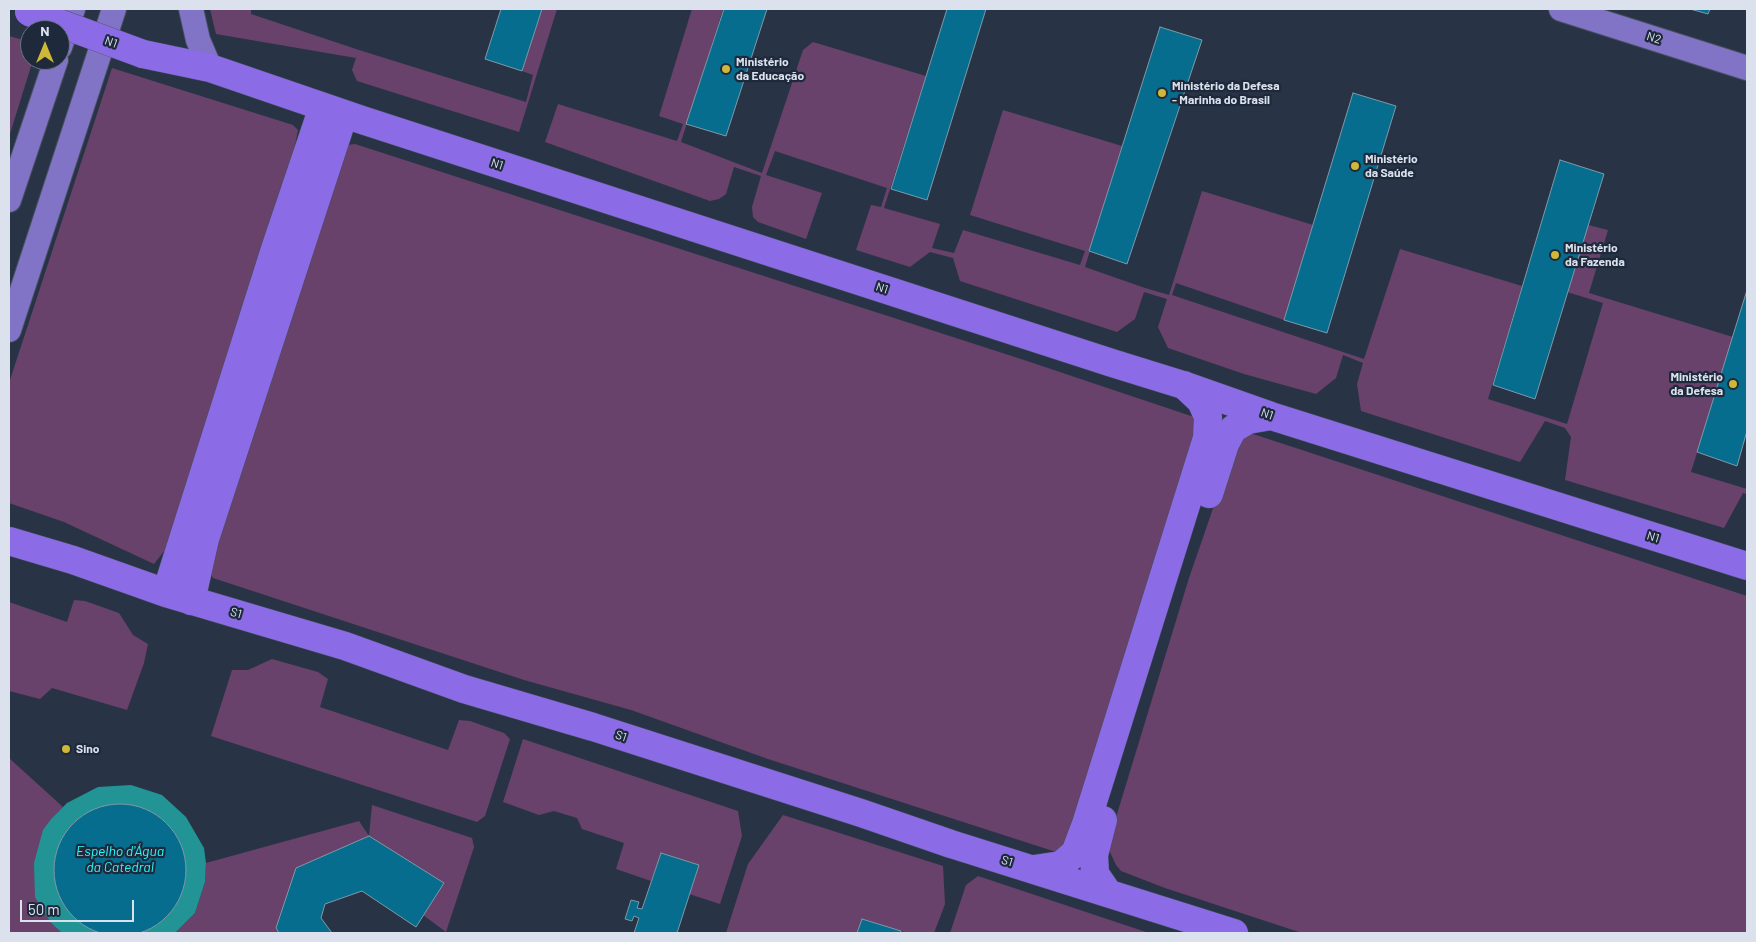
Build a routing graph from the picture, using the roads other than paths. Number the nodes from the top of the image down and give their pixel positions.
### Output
1 (114, 9) edge
2 (191, 9) edge
3 (1561, 9) edge
4 (24, 11) edge
5 (210, 68) junction
6 (1747, 68) edge
7 (53, 70) edge
8 (333, 110) junction
9 (9, 200) edge
10 (9, 330) edge
11 (1183, 385) junction
12 (1272, 416) junction
13 (9, 541) edge
14 (1747, 566) edge
15 (178, 597) junction
16 (1034, 869) junction
17 (1108, 893) junction
18 (1234, 933) edge

1 - 10 main road
2 - 5 main road
3 - 6 main road, N2
4 - 5 highway, N1, bridge
5 - 8 highway, N1
7 - 9 main road
8 - 11 highway, N1
8 - 15 highway
11 - 12 highway, N1
11 - 16 highway
12 - 14 highway, N1
12 - 17 highway
13 - 15 highway, S1
15 - 16 highway, S1
16 - 17 highway, S1
17 - 18 highway, S1

